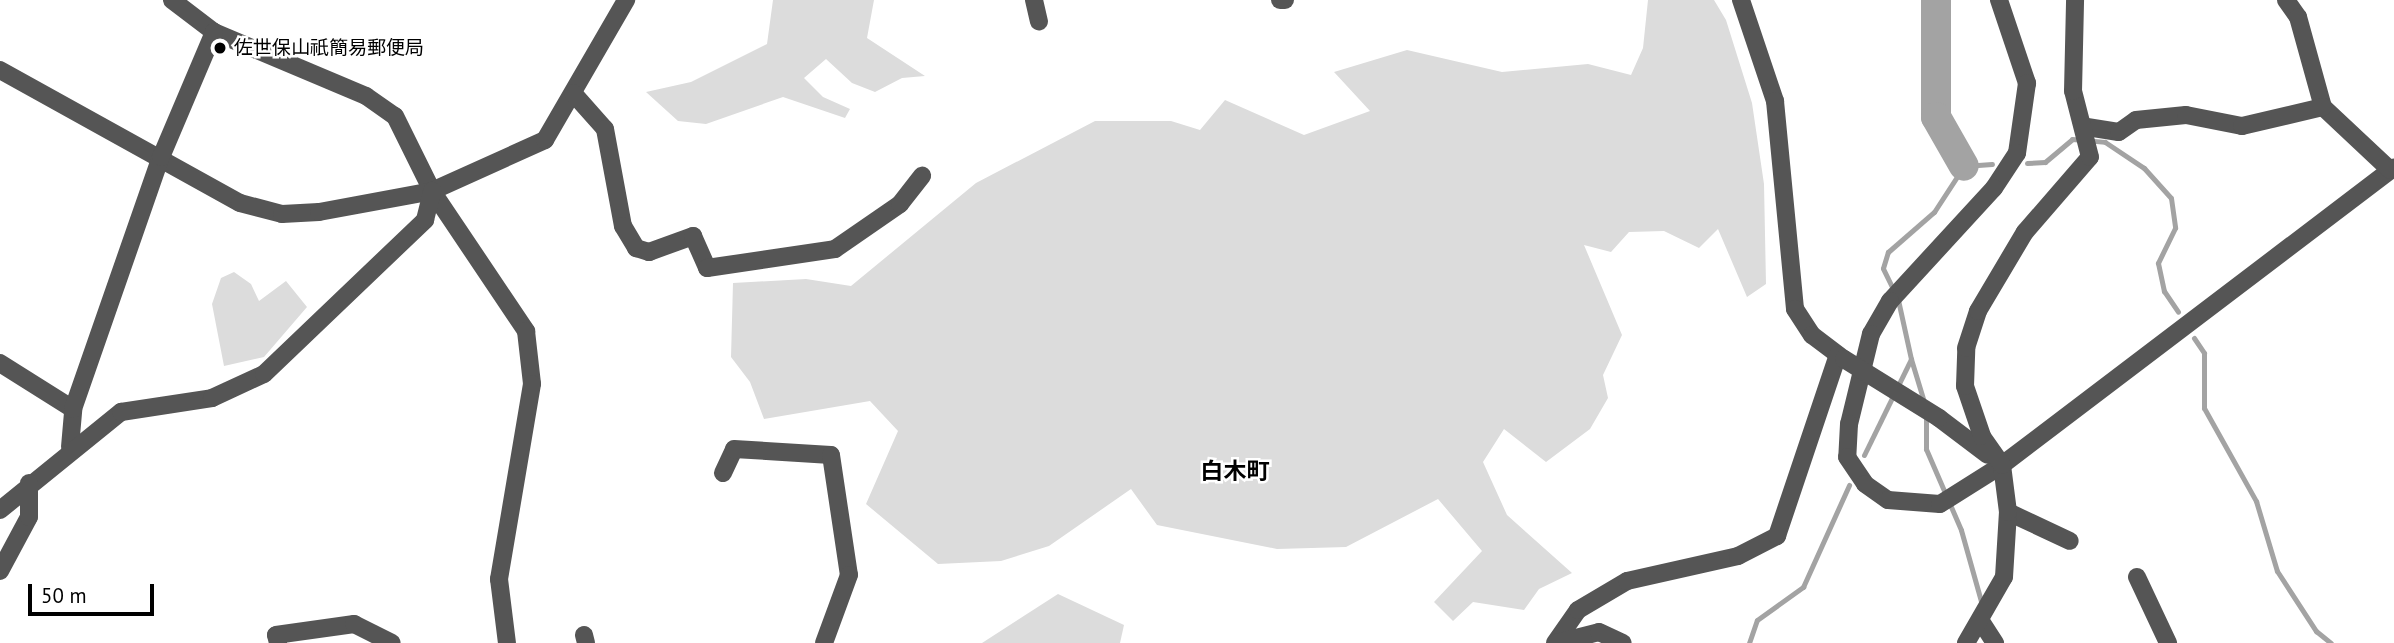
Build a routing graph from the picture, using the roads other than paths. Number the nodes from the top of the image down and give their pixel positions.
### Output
1 (172, 0) edge
2 (625, 0) edge
3 (1034, 0) edge
4 (1280, 0) edge
5 (1285, 0) edge
6 (1741, 0) edge
7 (1999, 0) edge
8 (2075, 0) edge
9 (2286, 0) edge
10 (1039, 22) dead end
11 (214, 32) junction
12 (0, 70) edge
13 (573, 93) junction
14 (2323, 107) junction
15 (2088, 133) junction
16 (161, 157) junction
17 (2392, 168) edge
18 (922, 176) dead end
19 (432, 191) junction
20 (1841, 357) junction
21 (0, 363) edge
22 (73, 409) junction
23 (70, 447) junction
24 (2003, 465) junction
25 (723, 473) dead end
26 (29, 483) junction
27 (0, 510) edge
28 (2008, 512) junction
29 (2070, 541) dead end
30 (0, 572) edge
31 (2137, 577) dead end
32 (1982, 623) junction
33 (322, 636) edge
34 (278, 643) edge
35 (392, 643) edge
36 (508, 643) edge
37 (824, 643) edge
38 (1555, 643) edge
39 (1623, 643) edge
40 (1966, 643) edge
41 (1995, 643) edge
42 (2168, 643) edge

1 - 11 street
2 - 13 street
3 - 10 street
4 - 5 street
6 - 20 street
7 - 24 street
8 - 15 street
9 - 14 street
11 - 16 street
11 - 19 street
12 - 16 street
13 - 18 street
13 - 19 street
14 - 15 street
14 - 17 street
15 - 24 street
16 - 19 street
16 - 22 street
17 - 24 street
19 - 23 street
19 - 36 street
20 - 24 street, bridge
20 - 38 street
21 - 22 street
22 - 23 street
23 - 26 street
24 - 28 street
25 - 37 street
26 - 27 street
26 - 30 street
28 - 29 street
28 - 32 street
31 - 42 street
32 - 40 street
32 - 41 street
33 - 34 street
33 - 35 street
38 - 39 street

